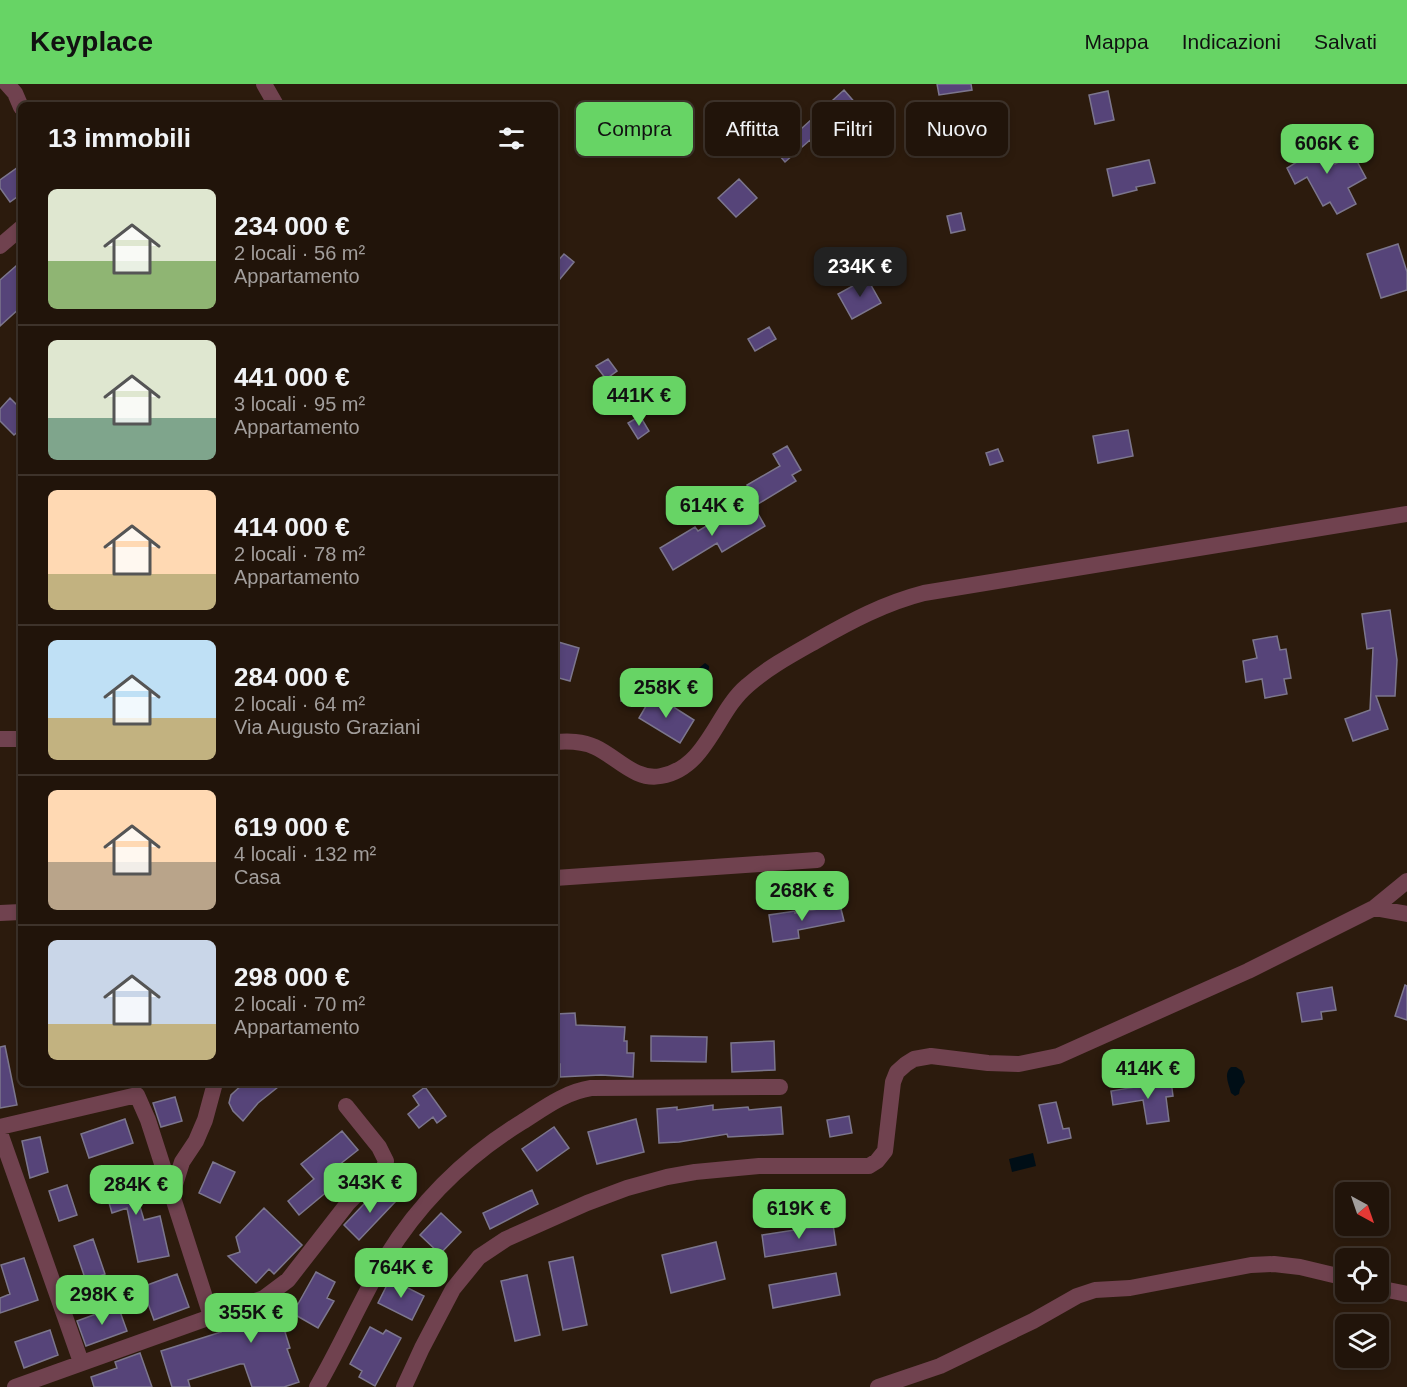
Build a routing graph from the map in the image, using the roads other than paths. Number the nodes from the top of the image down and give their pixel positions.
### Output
1 (7, 84) edge
2 (264, 84) edge
3 (19, 102) edge
4 (274, 102) edge
5 (18, 231) edge
6 (0, 246) edge
7 (1407, 514) edge
8 (0, 739) edge
9 (18, 739) edge
10 (558, 742) edge
11 (817, 860) dead end
12 (558, 878) edge
13 (1407, 881) edge
14 (1374, 908) junction
15 (18, 912) edge
16 (0, 914) edge
17 (1407, 914) edge
18 (214, 1086) edge
19 (780, 1087) dead end
20 (346, 1106) dead end
21 (0, 1127) edge
22 (0, 1133) edge
23 (172, 1194) junction
24 (1335, 1275) edge
25 (1389, 1290) edge
26 (1407, 1294) edge
27 (211, 1316) junction
28 (81, 1362) junction
29 (15, 1387) edge
30 (317, 1387) edge
31 (404, 1387) edge
32 (878, 1387) edge

1 - 3 street
2 - 4 street
5 - 6 street
7 - 10 street
8 - 9 street
11 - 12 street
13 - 14 street
14 - 17 street
14 - 31 street
15 - 16 street
18 - 23 street
19 - 30 street
20 - 27 street
21 - 23 street
22 - 28 street
23 - 27 street
24 - 32 street
25 - 26 street
27 - 28 street
28 - 29 street

